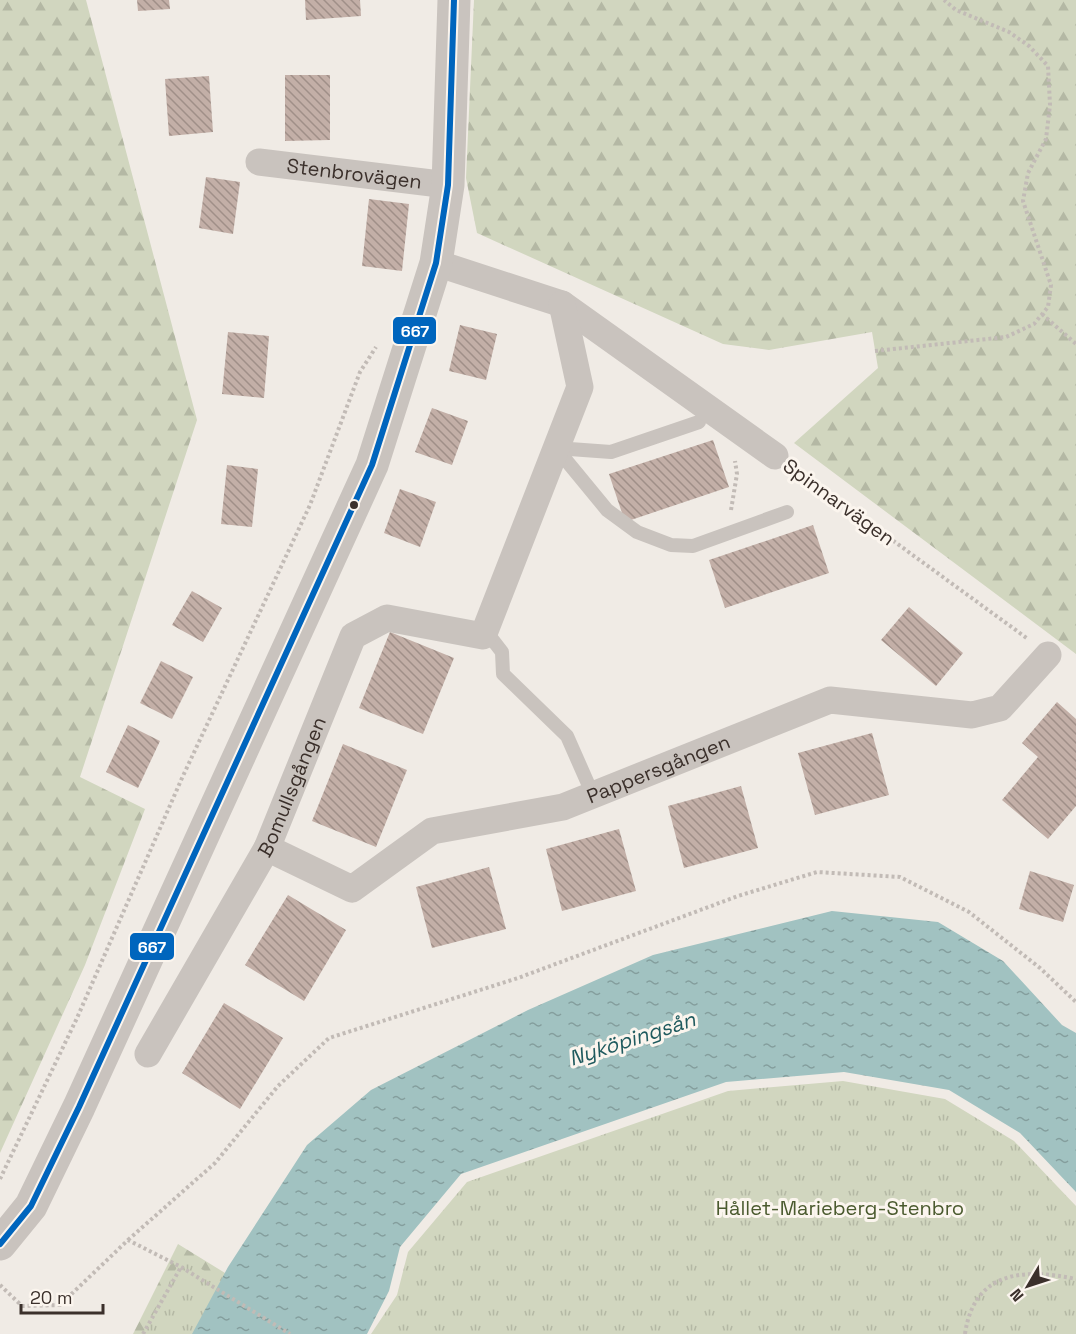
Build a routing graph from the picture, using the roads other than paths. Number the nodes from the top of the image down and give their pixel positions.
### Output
1 (454, 0) edge
2 (259, 162) dead end
3 (448, 185) junction
4 (436, 263) junction
5 (562, 304) junction
6 (699, 422) dead end
7 (556, 448) junction
8 (775, 456) road end
9 (787, 512) dead end
10 (485, 630) junction
11 (1048, 655) road end
12 (593, 795) junction
13 (267, 848) junction
14 (148, 1054) dead end
15 (0, 1244) edge

1 - 3 street, Stenbrovägen
2 - 3 street, Stenbrovägen
3 - 4 street, Stenbrovägen
4 - 5 street, Spinnarvägen
4 - 15 street, Stenbrovägen
5 - 7 street
5 - 8 street, Spinnarvägen
6 - 7 lane
7 - 9 lane
7 - 10 street
10 - 12 lane
10 - 13 street, Bomullsgången
11 - 12 street, Pappersgången
12 - 13 street, Pappersgången
13 - 14 street, Bomullsgången

